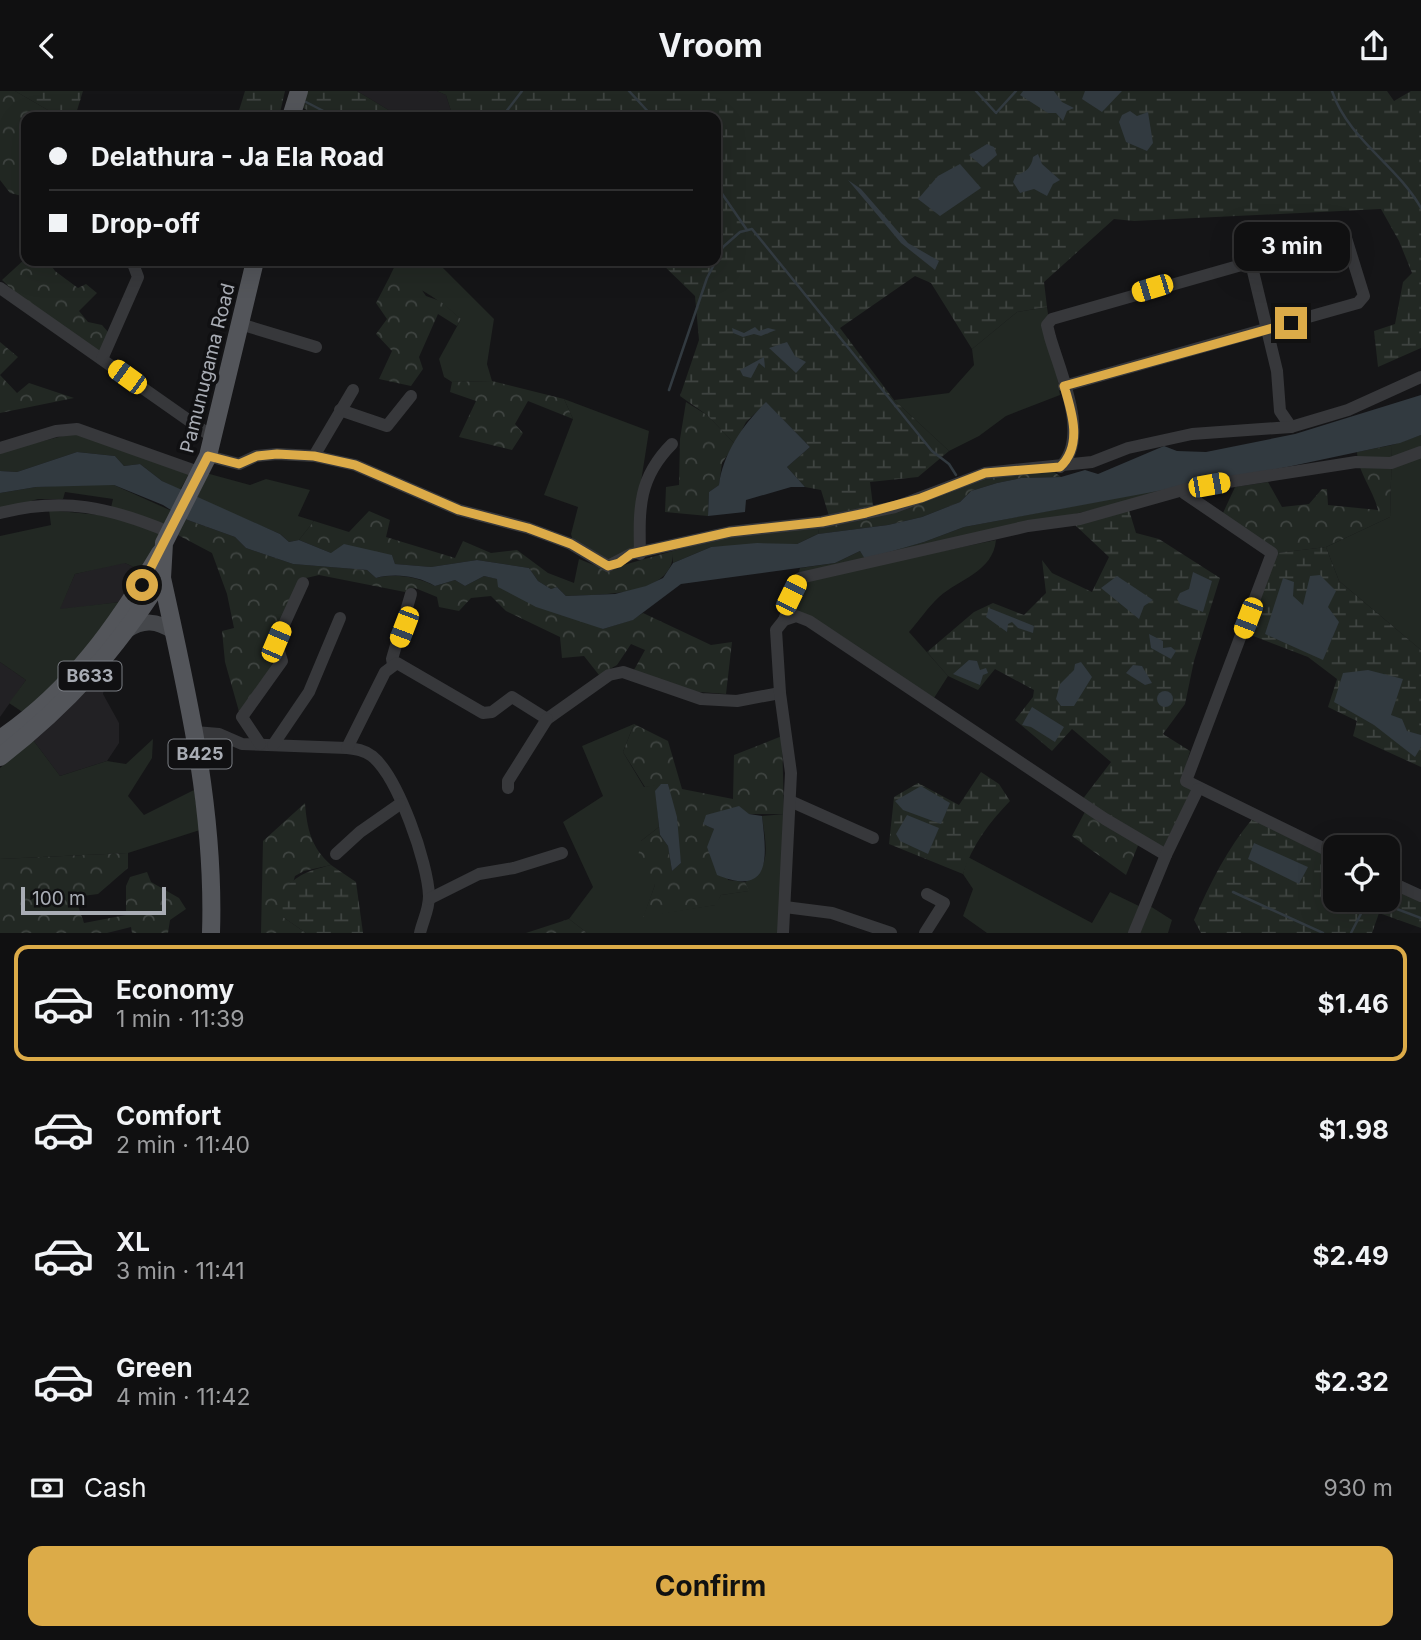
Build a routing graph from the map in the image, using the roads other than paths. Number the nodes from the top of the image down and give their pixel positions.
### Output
1 (299, 91) edge
2 (293, 112) edge
3 (1251, 263) junction
4 (134, 266) edge
5 (254, 266) edge
6 (0, 288) edge
7 (240, 324) junction
8 (1268, 329) junction
9 (316, 347) dead end
10 (102, 359) junction
11 (1421, 377) edge
12 (1064, 386) junction
13 (353, 390) dead end
14 (411, 396) dead end
15 (340, 410) junction
16 (1291, 426) junction
17 (211, 436) junction
18 (672, 444) dead end
19 (0, 448) edge
20 (1421, 452) edge
21 (208, 456) junction
22 (314, 456) junction
23 (1060, 467) junction
24 (198, 479) junction
25 (1184, 493) junction
26 (0, 513) edge
27 (169, 532) junction
28 (162, 550) junction
29 (640, 554) junction
30 (162, 578) junction
31 (303, 583) dead end
32 (411, 594) dead end
33 (340, 618) dead end
34 (784, 620) junction
35 (127, 631) junction
36 (173, 631) junction
37 (393, 664) junction
38 (780, 693) junction
39 (547, 719) junction
40 (195, 732) junction
41 (0, 739) edge
42 (266, 744) junction
43 (346, 747) junction
44 (0, 757) edge
45 (508, 788) dead end
46 (1198, 789) junction
47 (790, 801) junction
48 (400, 804) junction
49 (873, 838) dead end
50 (1323, 848) edge
51 (562, 853) dead end
52 (336, 854) dead end
53 (1166, 855) junction
54 (1400, 886) edge
55 (927, 894) dead end
56 (1421, 896) edge
57 (429, 899) junction
58 (785, 907) junction
59 (211, 933) edge
60 (421, 933) edge
61 (783, 933) edge
62 (891, 933) edge
63 (925, 933) edge
64 (1134, 933) edge

1 - 2 main road
3 - 8 street
3 - 8 street
3 - 12 street
4 - 10 street
5 - 7 main road, Pamunugama Road / B425
6 - 10 street
7 - 9 street
7 - 17 main road, Pamunugama Road / B425
8 - 12 street
8 - 16 street
10 - 17 street
11 - 16 street
12 - 23 street
13 - 15 street
14 - 15 street
15 - 22 street
16 - 23 street
17 - 21 main road, Pamunugama Road / B425
18 - 29 street
19 - 24 street
20 - 25 street
21 - 22 street
21 - 24 main road, Pamunugama Road / B425
22 - 29 street
23 - 29 street
24 - 27 main road, Pamunugama Road / B425
25 - 34 street
25 - 46 street
26 - 27 street
27 - 28 main road, Pamunugama Road / B425
28 - 30 main road, Pamunugama Road / B425
28 - 41 main road, B633
30 - 35 main road, B633
30 - 36 main road, Pamunugama Road / B425
31 - 42 street
32 - 37 street
33 - 42 street
34 - 38 street
34 - 53 street
35 - 36 main road
35 - 44 main road, B633
36 - 40 main road, Pamunugama Road / B425
37 - 39 street
37 - 43 street
38 - 39 street
38 - 47 street
39 - 45 street
40 - 42 street
40 - 59 main road, Pamunugama Road / B425
42 - 43 street
43 - 48 street
46 - 50 street
46 - 53 street
47 - 49 street
47 - 58 street
48 - 52 street
48 - 57 street
51 - 57 street
53 - 64 street
54 - 56 street
55 - 63 street
57 - 60 street
58 - 61 street
58 - 62 street

